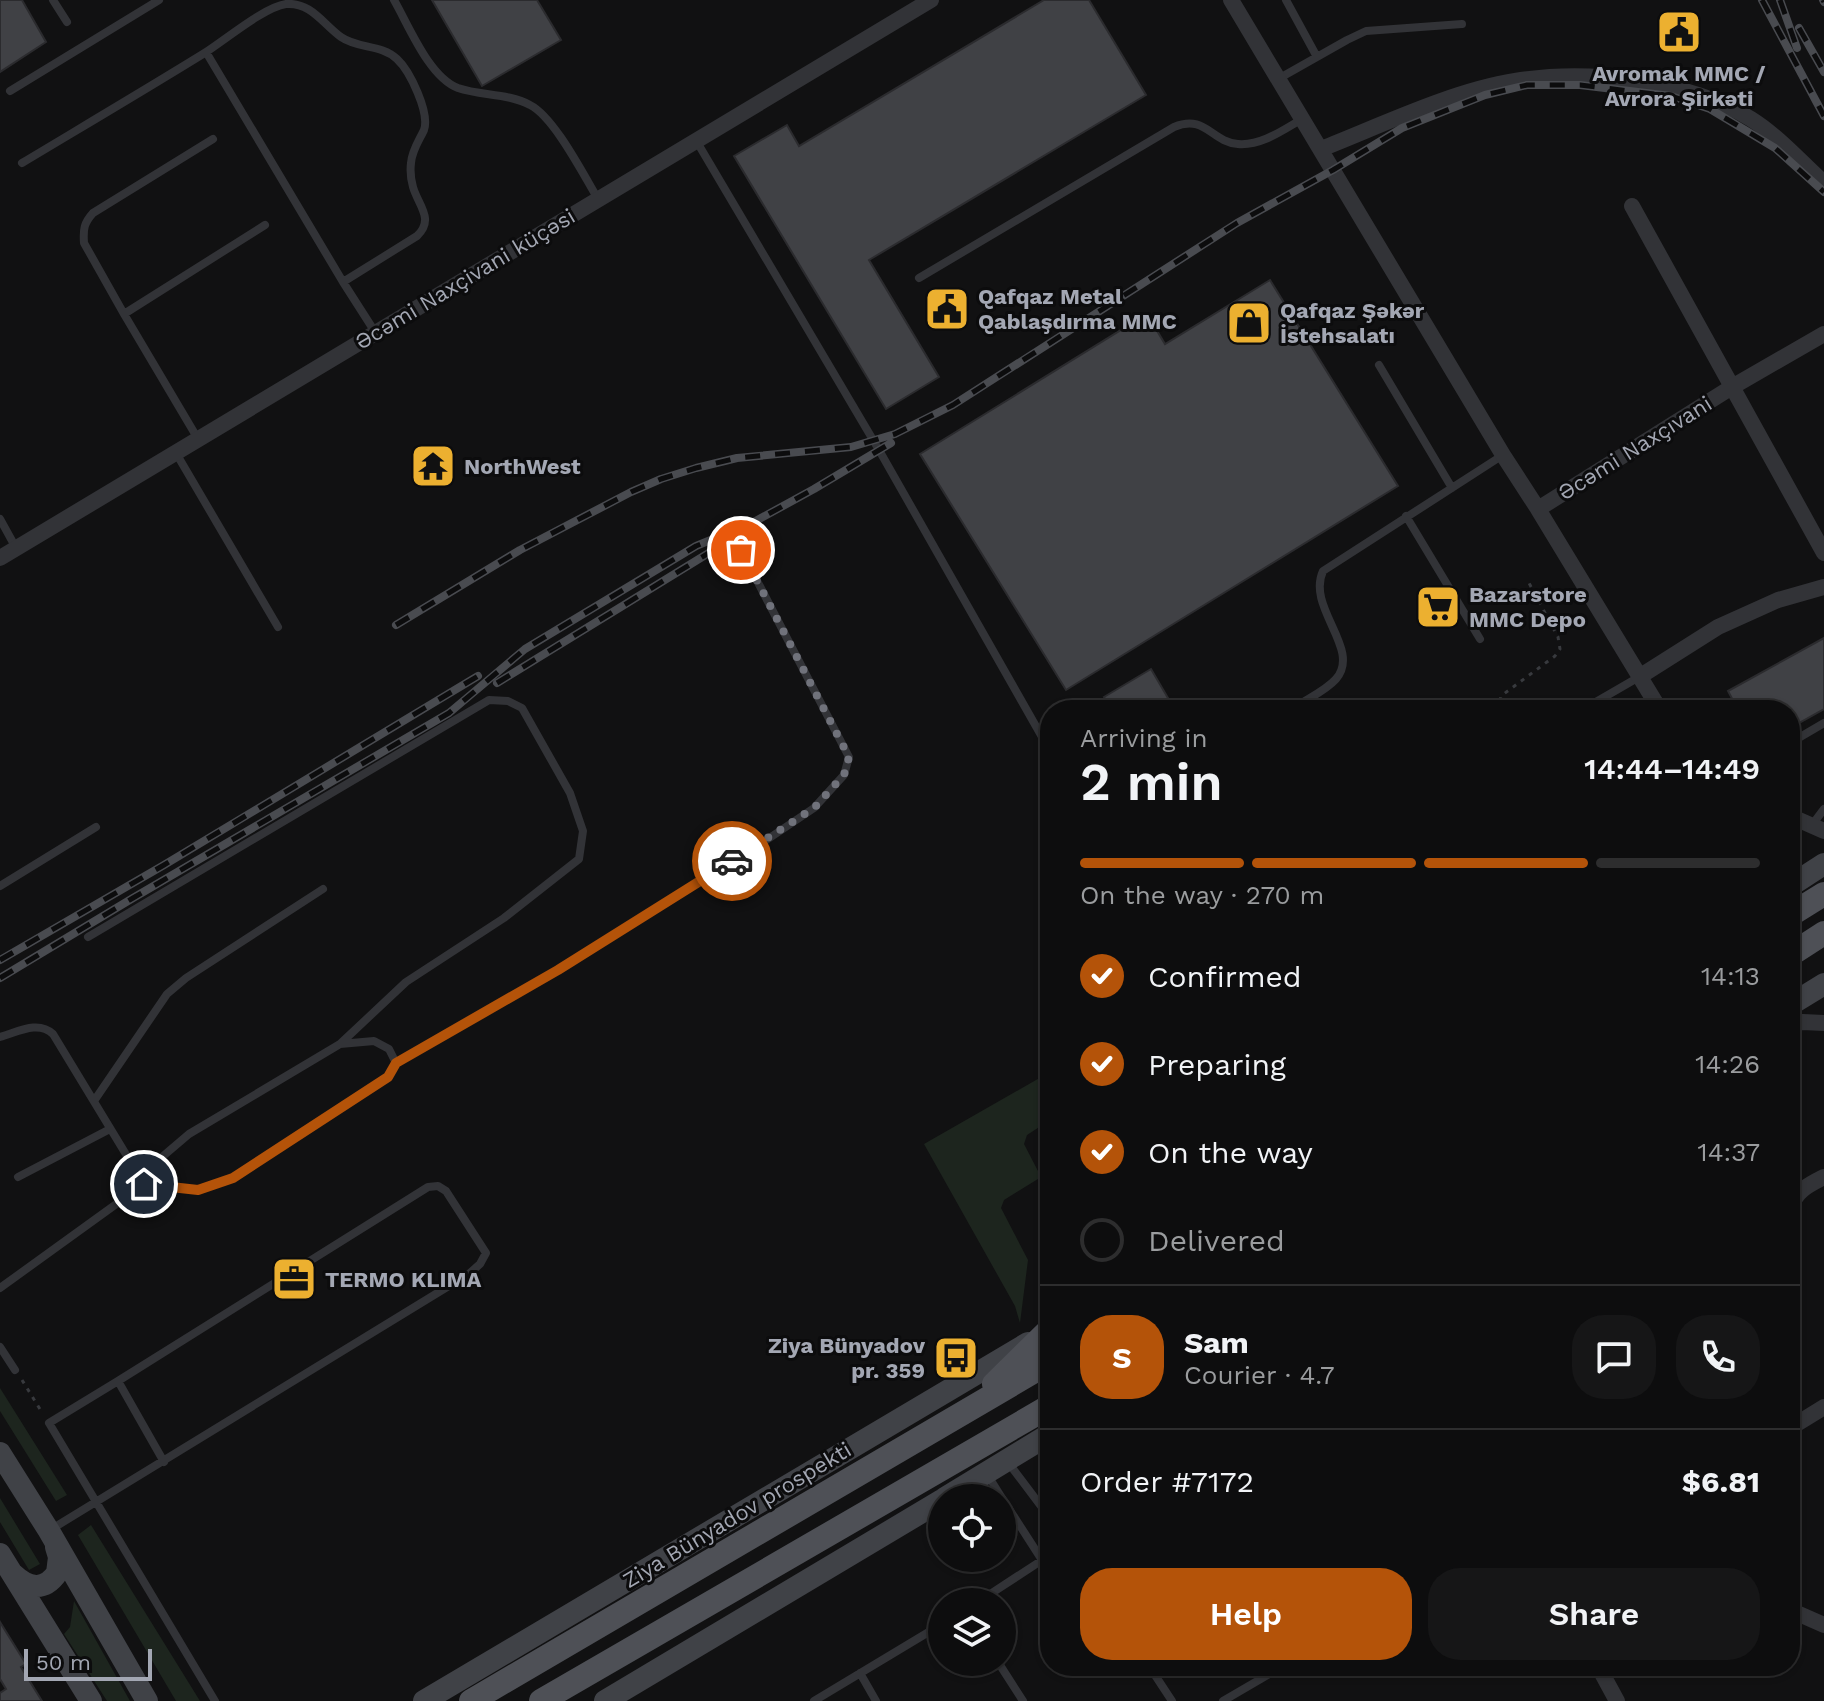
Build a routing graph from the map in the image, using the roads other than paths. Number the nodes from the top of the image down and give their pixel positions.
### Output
1 (53, 0) edge
2 (159, 0) edge
3 (394, 0) edge
4 (931, 0) edge
5 (1231, 0) edge
6 (1286, 0) edge
7 (67, 22) dead end
8 (1462, 24) dead end
9 (206, 52) junction
10 (1317, 57) junction
11 (1278, 79) junction
12 (10, 91) dead end
13 (1303, 119) junction
14 (213, 139) dead end
15 (697, 142) junction
16 (1321, 149) junction
17 (22, 163) dead end
18 (1824, 183) edge
19 (598, 199) junction
20 (1632, 206) dead end
21 (265, 225) dead end
22 (919, 278) dead end
23 (343, 282) junction
24 (124, 314) junction
25 (376, 333) junction
26 (1824, 334) edge
27 (1379, 365) dead end
28 (1732, 387) junction
29 (198, 439) junction
30 (176, 453) junction
31 (1503, 455) junction
32 (1452, 488) junction
33 (1538, 509) junction
34 (1406, 516) junction
35 (0, 519) edge
36 (17, 549) junction
37 (741, 550) dead end
38 (1824, 553) edge
39 (0, 558) edge
40 (1824, 587) edge
41 (278, 627) dead end
42 (1480, 639) dead end
43 (1639, 677) junction
44 (1306, 700) edge
45 (1599, 700) edge
46 (1654, 700) edge
47 (1824, 723) edge
48 (1040, 733) edge
49 (1800, 737) edge
50 (1824, 809) edge
51 (96, 827) dead end
52 (1818, 829) edge
53 (1824, 864) edge
54 (1800, 880) edge
55 (0, 886) edge
56 (323, 889) dead end
57 (1824, 894) edge
58 (1800, 909) edge
59 (1824, 933) edge
60 (88, 937) dead end
61 (1800, 949) edge
62 (1824, 984) edge
63 (1800, 999) edge
64 (1800, 1022) edge
65 (1824, 1023) edge
66 (0, 1037) edge
67 (340, 1044) junction
68 (396, 1063) junction
69 (94, 1101) junction
70 (110, 1129) junction
71 (18, 1177) dead end
72 (1824, 1177) edge
73 (144, 1184) junction
74 (1800, 1192) edge
75 (0, 1288) edge
76 (1040, 1336) edge
77 (1040, 1340) edge
78 (0, 1347) edge
79 (1040, 1368) edge
80 (15, 1370) road end
81 (118, 1381) junction
82 (1824, 1407) edge
83 (965, 1412) junction
84 (1040, 1412) edge
85 (1040, 1421) edge
86 (1800, 1422) edge
87 (1040, 1440) edge
88 (981, 1448) junction
89 (0, 1453) edge
90 (1006, 1460) junction
91 (164, 1462) junction
92 (986, 1473) junction
93 (968, 1484) edge
94 (993, 1484) edge
95 (97, 1502) junction
96 (1040, 1505) edge
97 (928, 1508) edge
98 (1016, 1517) edge
99 (49, 1531) junction
100 (1040, 1549) edge
101 (0, 1554) edge
102 (1040, 1561) edge
103 (13, 1574) junction
104 (999, 1588) edge
105 (1800, 1614) edge
106 (1824, 1625) edge
107 (928, 1632) edge
108 (860, 1673) junction
109 (1007, 1676) edge
110 (1156, 1676) edge
111 (1266, 1676) edge
112 (1603, 1676) edge
113 (91, 1701) edge
114 (147, 1701) edge
115 (215, 1701) edge
116 (424, 1701) edge
117 (471, 1701) edge
118 (541, 1701) edge
119 (605, 1701) edge
120 (814, 1701) edge
121 (876, 1701) edge
122 (1023, 1701) edge
123 (1172, 1701) edge
124 (1223, 1701) edge
125 (1617, 1701) edge

1 - 7 lane
2 - 12 lane
3 - 19 lane
4 - 15 street, Əcəmi Naxçivani küçəsi
5 - 11 street
6 - 10 lane
8 - 10 lane
9 - 17 lane
9 - 23 lane
9 - 23 lane
10 - 11 lane
11 - 13 street
13 - 16 street
13 - 22 lane
14 - 24 lane
15 - 19 street, Əcəmi Naxçivani küçəsi
15 - 48 lane
16 - 18 street
16 - 31 street
19 - 25 street, Əcəmi Naxçivani küçəsi
20 - 28 street, Əcəmi Naxçıvani
21 - 24 lane
23 - 25 lane
24 - 29 lane
25 - 29 street, Əcəmi Naxçivani küçəsi
26 - 28 street, Əcəmi Naxçıvani
27 - 32 lane
28 - 33 street, Əcəmi Naxçıvani
28 - 38 street, Əcəmi Naxçıvani
29 - 30 street, Əcəmi Naxçivani küçəsi
30 - 36 street, Əcəmi Naxçivani küçəsi
30 - 41 lane
31 - 32 lane
31 - 33 street
32 - 34 lane
33 - 43 street
34 - 42 lane
34 - 44 lane
35 - 36 lane
36 - 39 street, Əcəmi Naxçivani küçəsi
37 - 68 lane
40 - 43 street
43 - 45 lane
43 - 46 street
47 - 49 lane
50 - 52 lane
51 - 55 lane
53 - 54 main road
56 - 69 lane
57 - 58 main road
59 - 61 main road
60 - 67 lane
62 - 63 main road
64 - 65 street
66 - 69 lane
67 - 68 lane
67 - 73 lane
68 - 73 lane
69 - 70 lane
70 - 71 lane
70 - 73 lane
72 - 74 street
73 - 75 lane
76 - 116 main road, Ziya Bünyadov prospekti
77 - 83 main road
78 - 80 lane
79 - 83 main road, Ziya Bünyadov prospekti
81 - 91 lane
81 - 91 lane
81 - 95 lane
82 - 86 street
83 - 117 main road, Ziya Bünyadov prospekti
84 - 88 main road
85 - 88 main road
87 - 90 main road
88 - 118 main road
89 - 99 main road
90 - 92 main road
90 - 96 lane
91 - 95 lane
92 - 93 main road
92 - 94 lane
95 - 99 lane
95 - 115 lane
97 - 119 main road
98 - 100 lane
99 - 103 main road
99 - 114 main road
101 - 103 main road
102 - 104 lane
103 - 113 main road
105 - 106 street
107 - 108 lane
108 - 120 lane
108 - 121 lane
109 - 122 lane
110 - 123 lane
111 - 124 lane
112 - 125 street

